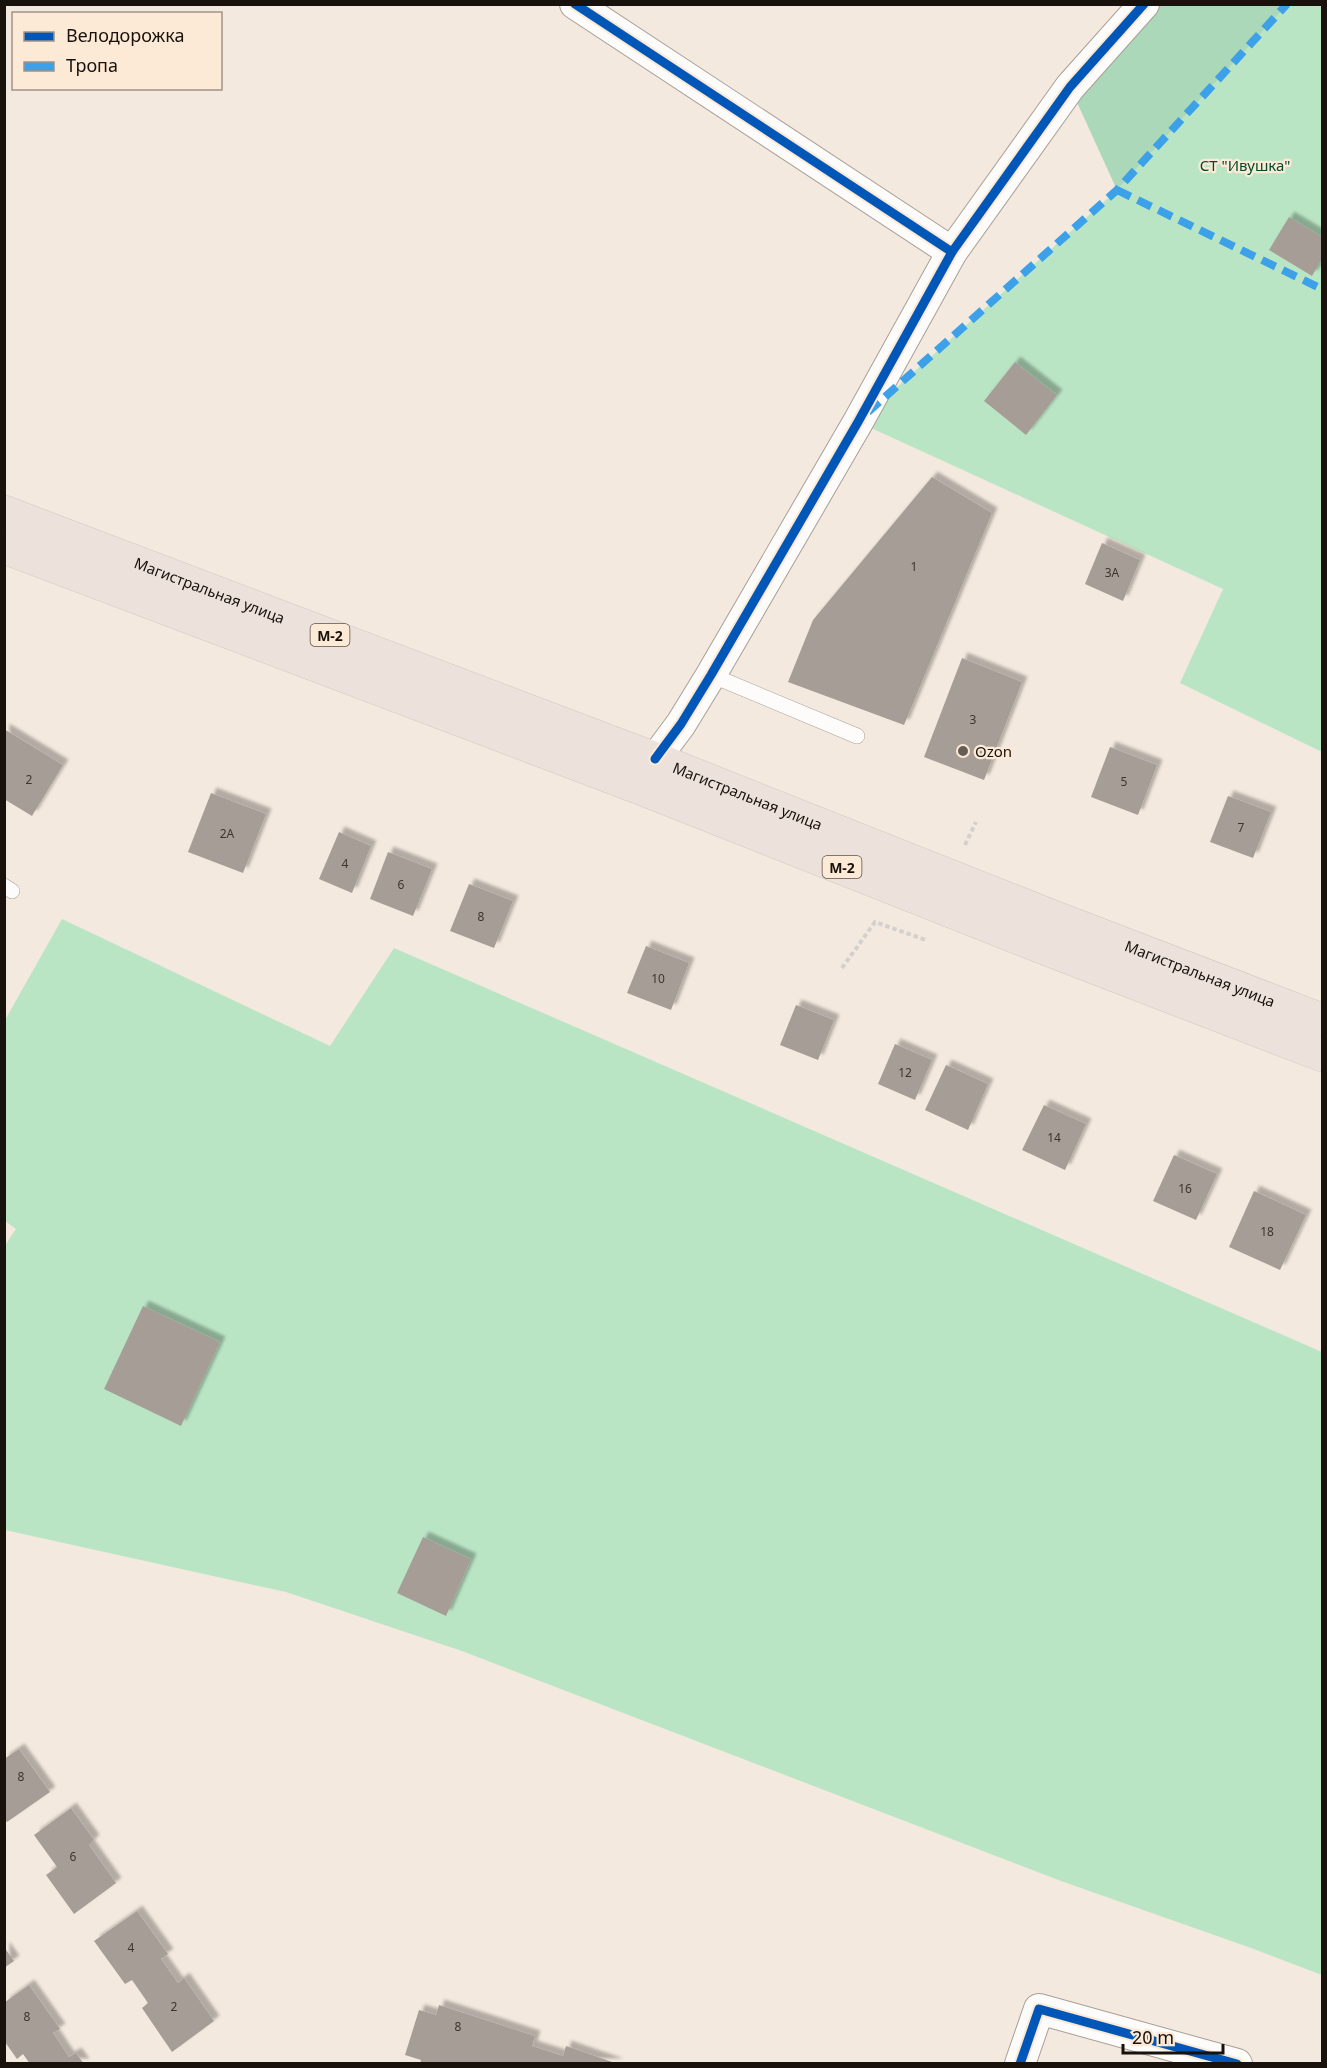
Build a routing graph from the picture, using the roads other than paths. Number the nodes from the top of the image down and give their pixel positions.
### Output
1 (575, 4) edge
2 (1144, 4) edge
3 (952, 252) junction
4 (4, 512) edge
5 (4, 547) edge
6 (711, 675) junction
7 (857, 736) dead end
8 (655, 759) junction
9 (1323, 1020) edge
10 (1323, 1055) edge
11 (1020, 2064) edge
12 (1237, 2064) edge

1 - 3 street
2 - 3 street
3 - 6 street
4 - 8 highway, Магистральная улица / М-2
5 - 10 highway, Магистральная улица / М-2
6 - 7 lane
6 - 8 street
8 - 9 highway, Магистральная улица / М-2
11 - 12 street

